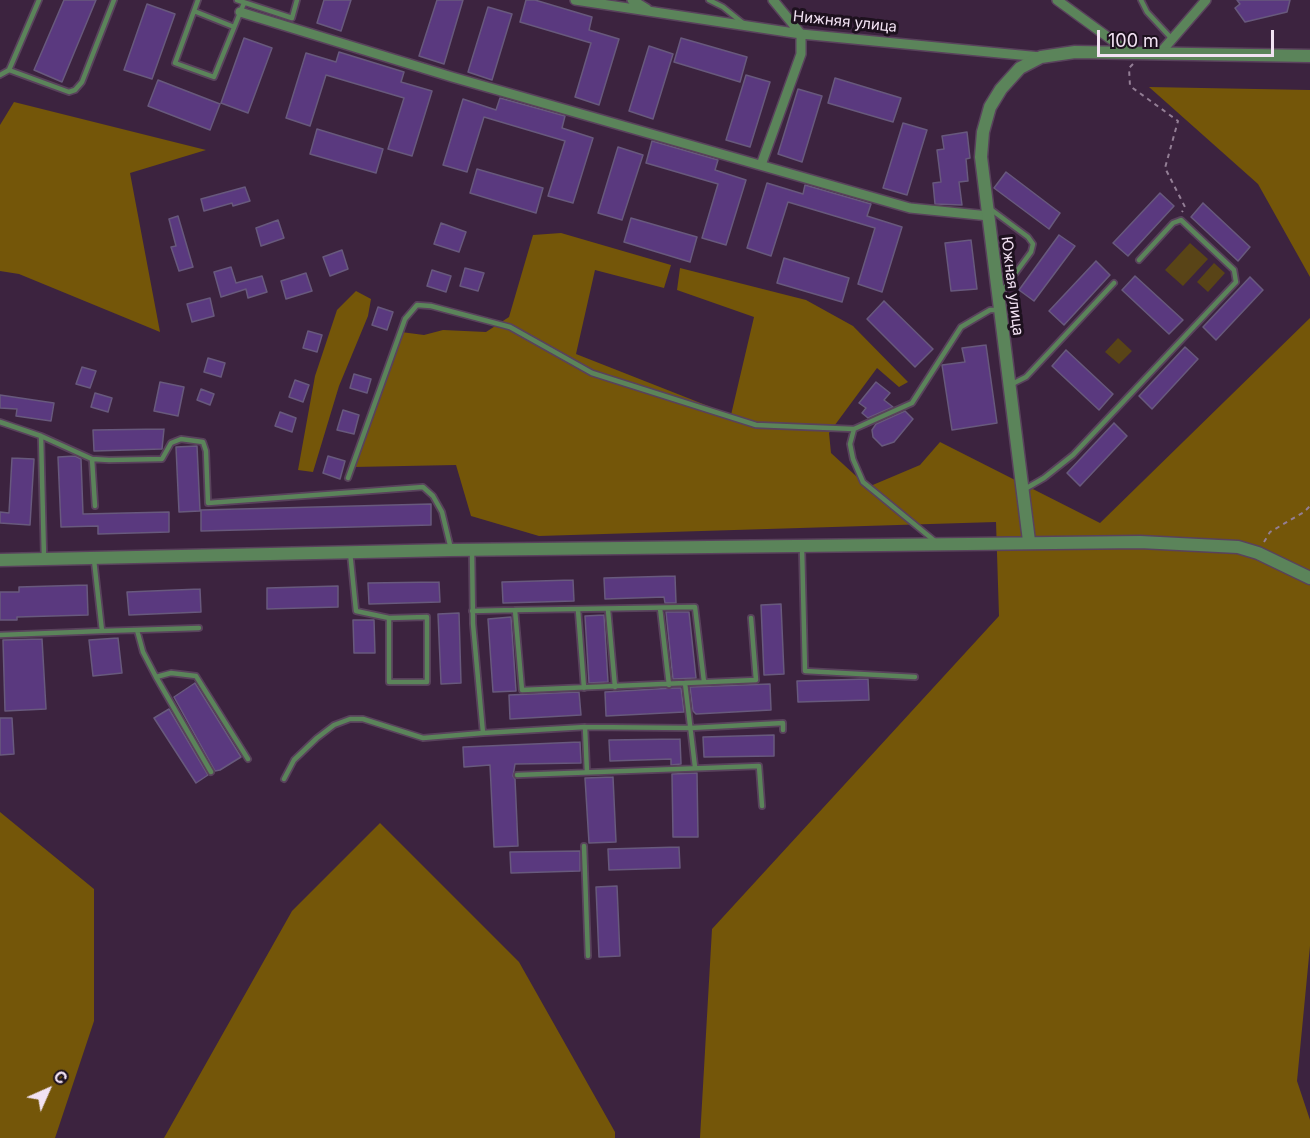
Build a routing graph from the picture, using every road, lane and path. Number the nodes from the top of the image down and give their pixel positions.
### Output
1 (39, 0) edge
2 (114, 0) edge
3 (198, 0) edge
4 (237, 0) edge
5 (297, 0) edge
6 (575, 0) edge
7 (632, 0) edge
8 (709, 0) edge
9 (773, 0) edge
10 (1057, 0) edge
11 (1141, 0) edge
12 (1206, 0) edge
13 (242, 8) junction
14 (194, 11) junction
15 (651, 11) junction
16 (744, 24) junction
17 (234, 27) junction
18 (801, 34) junction
19 (1172, 39) junction
20 (1127, 51) junction
21 (1144, 51) junction
22 (1160, 53) junction
23 (1310, 56) edge
24 (1041, 57) junction
25 (9, 70) junction
26 (0, 75) edge
27 (761, 165) junction
28 (988, 211) junction
29 (1178, 220) junction
30 (1139, 260) dead end
31 (1114, 283) dead end
32 (999, 296) junction
33 (1000, 310) junction
34 (1009, 384) junction
35 (0, 422) edge
36 (854, 429) junction
37 (41, 436) junction
38 (92, 459) junction
39 (348, 478) dead end
40 (1022, 490) junction
41 (95, 506) dead end
42 (1310, 506) edge
43 (1029, 541) junction
44 (938, 544) junction
45 (802, 548) junction
46 (452, 550) junction
47 (472, 551) junction
48 (350, 552) junction
49 (1258, 553) junction
50 (93, 557) junction
51 (44, 558) junction
52 (0, 560) edge
53 (1310, 578) edge
54 (660, 608) junction
55 (515, 610) junction
56 (578, 610) junction
57 (608, 610) junction
58 (472, 611) junction
59 (389, 618) junction
60 (751, 618) dead end
61 (199, 628) dead end
62 (137, 630) junction
63 (102, 631) junction
64 (0, 635) edge
65 (156, 677) junction
66 (915, 677) dead end
67 (704, 682) junction
68 (685, 684) junction
69 (669, 685) junction
70 (615, 687) junction
71 (584, 688) junction
72 (585, 727) junction
73 (691, 728) junction
74 (783, 730) dead end
75 (483, 733) junction
76 (248, 759) dead end
77 (695, 767) junction
78 (211, 772) dead end
79 (587, 772) junction
80 (517, 775) dead end
81 (284, 779) dead end
82 (762, 806) dead end
83 (584, 846) dead end
84 (588, 956) dead end

1 - 25 lane
2 - 25 lane
3 - 14 lane
4 - 13 lane
5 - 13 lane
6 - 15 street, Нижняя улица
7 - 15 street
8 - 16 lane
9 - 18 street
10 - 20 street
11 - 19 lane
12 - 19 street
13 - 17 lane
13 - 27 street
14 - 17 lane
14 - 17 lane
15 - 16 street, Нижняя улица
16 - 18 street, Нижняя улица
18 - 24 street, Нижняя улица
18 - 27 street
19 - 22 street
20 - 21 street
20 - 24 street
21 - 22 street
21 - 29 path
22 - 23 street
24 - 28 street, Южная улица
25 - 26 lane
27 - 28 street
28 - 32 street, Южная улица
28 - 32 lane
29 - 30 lane
29 - 40 lane
31 - 34 lane
32 - 33 street, Южная улица
33 - 34 street, Южная улица
33 - 36 lane
34 - 40 street, Южная улица
35 - 37 lane
36 - 39 lane
36 - 44 lane
37 - 38 lane
37 - 51 lane
38 - 41 lane
38 - 46 lane
40 - 43 street, Южная улица
42 - 49 path
43 - 44 street
43 - 49 street
44 - 45 street
45 - 47 street
45 - 66 lane
46 - 47 street
46 - 48 street
47 - 58 lane
48 - 50 street
48 - 59 lane
49 - 53 street
50 - 51 street
50 - 63 lane
51 - 52 street
54 - 57 lane
54 - 67 lane
54 - 69 lane
55 - 56 lane
55 - 58 lane
55 - 71 lane
56 - 57 lane
56 - 71 lane
57 - 70 lane
58 - 75 lane
59 - 59 lane
60 - 67 lane
61 - 62 lane
62 - 63 lane
62 - 65 lane
63 - 64 lane
65 - 76 lane
65 - 78 lane
67 - 68 lane
68 - 69 lane
68 - 73 lane
69 - 70 lane
70 - 71 lane
72 - 73 lane
72 - 75 lane
72 - 79 lane
73 - 74 lane
73 - 77 lane
75 - 81 lane
77 - 79 lane
77 - 82 lane
79 - 80 lane
83 - 84 lane

